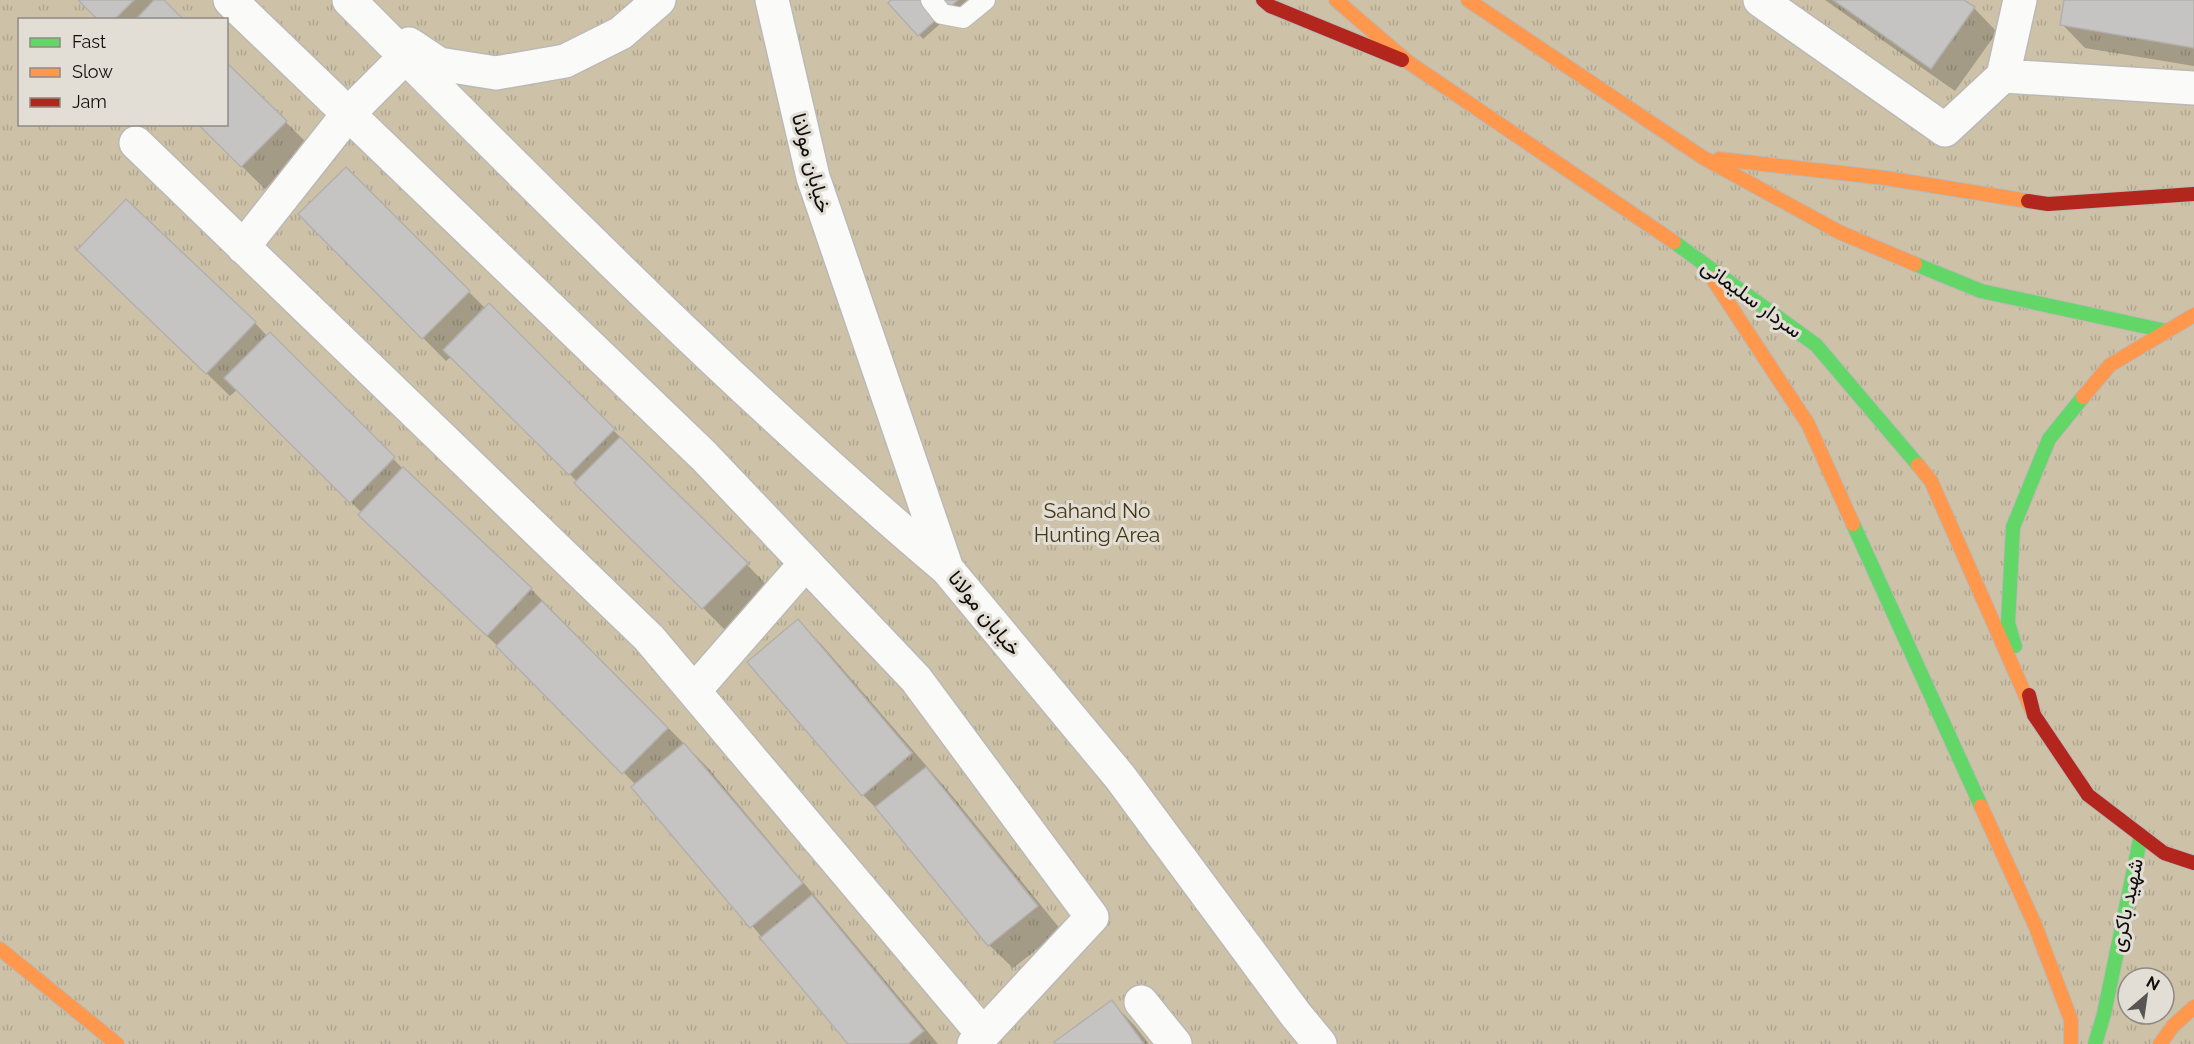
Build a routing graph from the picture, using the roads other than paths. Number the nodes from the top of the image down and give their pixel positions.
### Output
1 (230, 0) edge
2 (660, 0) edge
3 (772, 0) edge
4 (931, 0) edge
5 (985, 0) edge
6 (1263, 0) edge
7 (1336, 0) edge
8 (1468, 0) edge
9 (1760, 0) edge
10 (2020, 0) edge
11 (354, 6) edge
12 (405, 57) junction
13 (1408, 62) junction
14 (2003, 76) junction
15 (2194, 88) edge
16 (348, 114) junction
17 (136, 143) dead end
18 (1702, 157) junction
19 (2194, 194) edge
20 (243, 247) junction
21 (1699, 259) junction
22 (2194, 315) edge
23 (2166, 332) junction
24 (806, 563) junction
25 (947, 569) junction
26 (694, 691) junction
27 (2034, 715) junction
28 (2141, 835) junction
29 (2194, 863) edge
30 (0, 949) edge
31 (1141, 1002) dead end
32 (2194, 1007) edge
33 (979, 1039) edge
34 (117, 1044) edge
35 (1175, 1044) edge
36 (1320, 1044) edge
37 (2071, 1044) edge
38 (2095, 1044) edge
39 (2160, 1044) edge

1 - 16 street
2 - 11 street
3 - 25 street, خیابان مولانا
4 - 5 lane
6 - 13 main road
7 - 13 main road, سردار سلیمانی
8 - 18 main road
9 - 14 street
10 - 14 street
11 - 12 street
12 - 16 street
12 - 25 street
13 - 21 main road, سردار سلیمانی
14 - 15 street
16 - 20 street
16 - 24 street
17 - 20 street
18 - 19 main road
18 - 23 main road
20 - 26 street
21 - 27 main road, سردار سلیمانی
21 - 37 main road
22 - 23 main road
23 - 27 main road
24 - 26 street
24 - 33 street
25 - 36 street, خیابان مولانا
26 - 33 street
27 - 28 main road
28 - 29 main road
28 - 38 main road, شهید باکری
30 - 34 main road
31 - 35 street
32 - 39 main road

